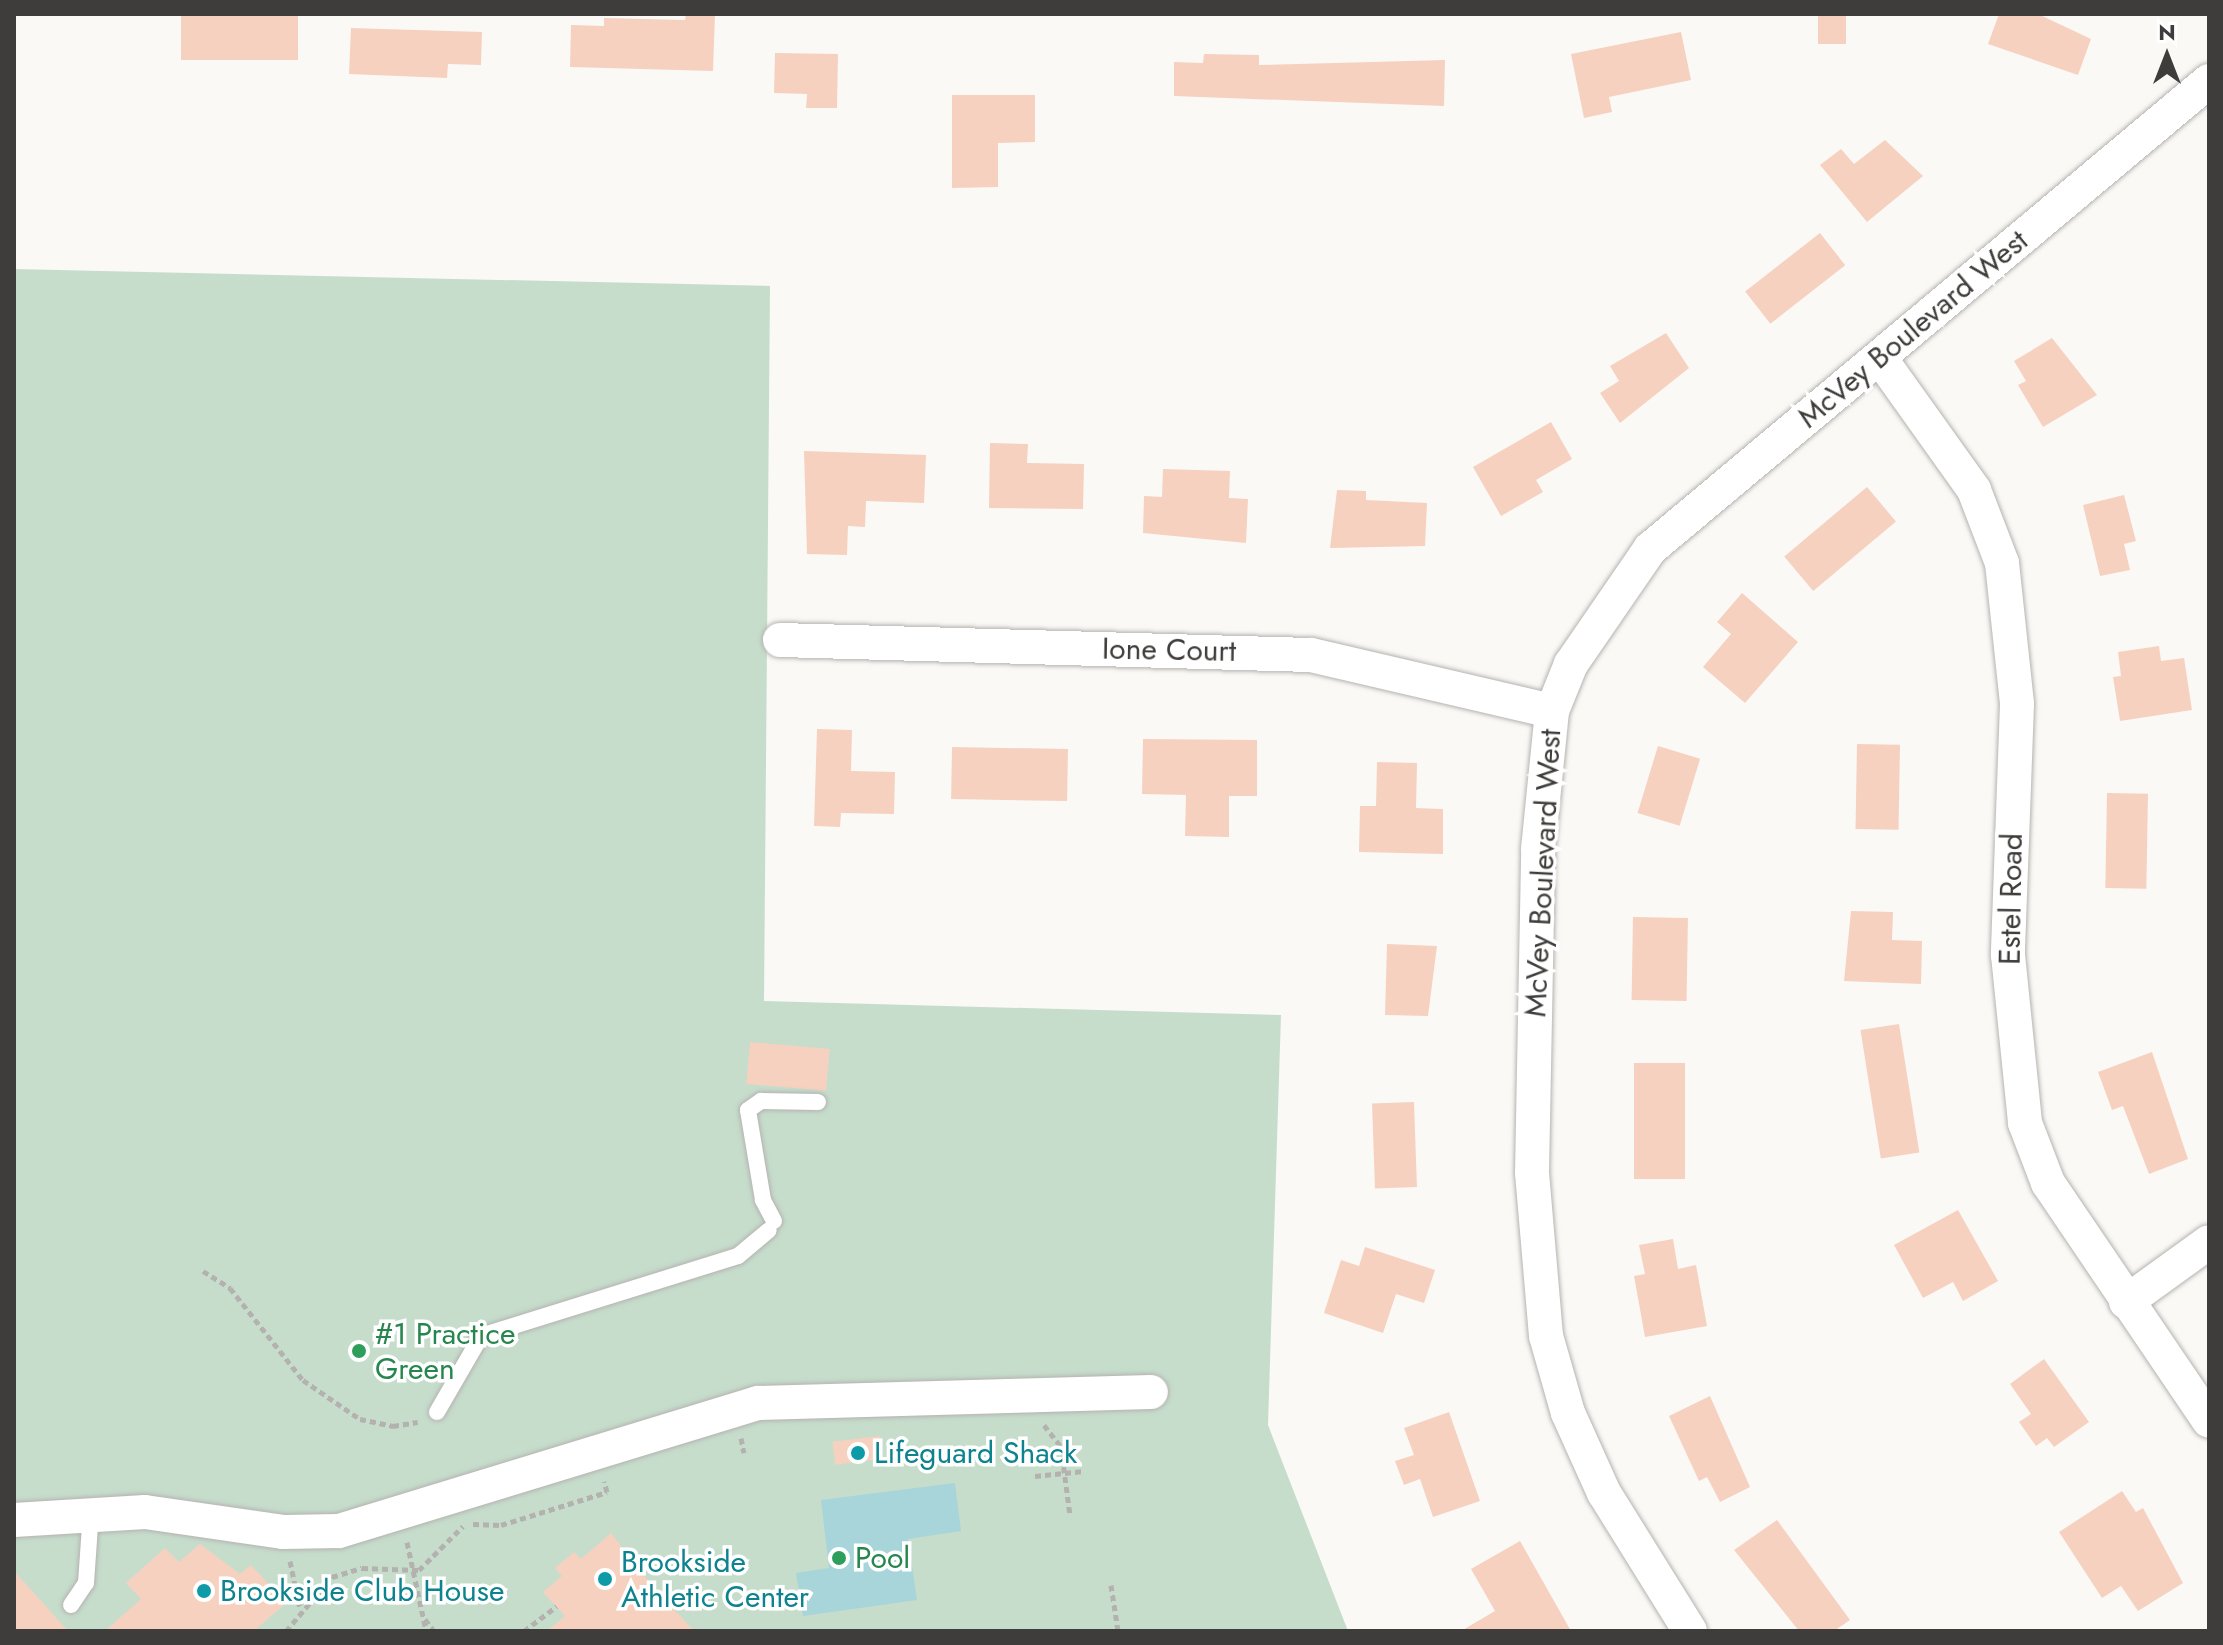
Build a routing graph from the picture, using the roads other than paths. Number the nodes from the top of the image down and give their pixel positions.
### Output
1 (2209, 81) edge
2 (1880, 358) junction
3 (780, 640) dead end
4 (1552, 711) junction
5 (818, 1102) dead end
6 (2209, 1242) edge
7 (2126, 1302) junction
8 (1151, 1392) dead end
9 (437, 1412) road end
10 (2209, 1421) edge
11 (91, 1512) junction
12 (14, 1520) edge
13 (71, 1605) dead end
14 (1690, 1631) edge

1 - 2 street, McVey Boulevard West
2 - 4 street, McVey Boulevard West
2 - 7 street, Estel Road
3 - 4 street, Ione Court
4 - 14 street, McVey Boulevard West
5 - 9 lane
6 - 7 street
7 - 10 street, Estel Road
8 - 11 street
11 - 12 street
11 - 13 lane

